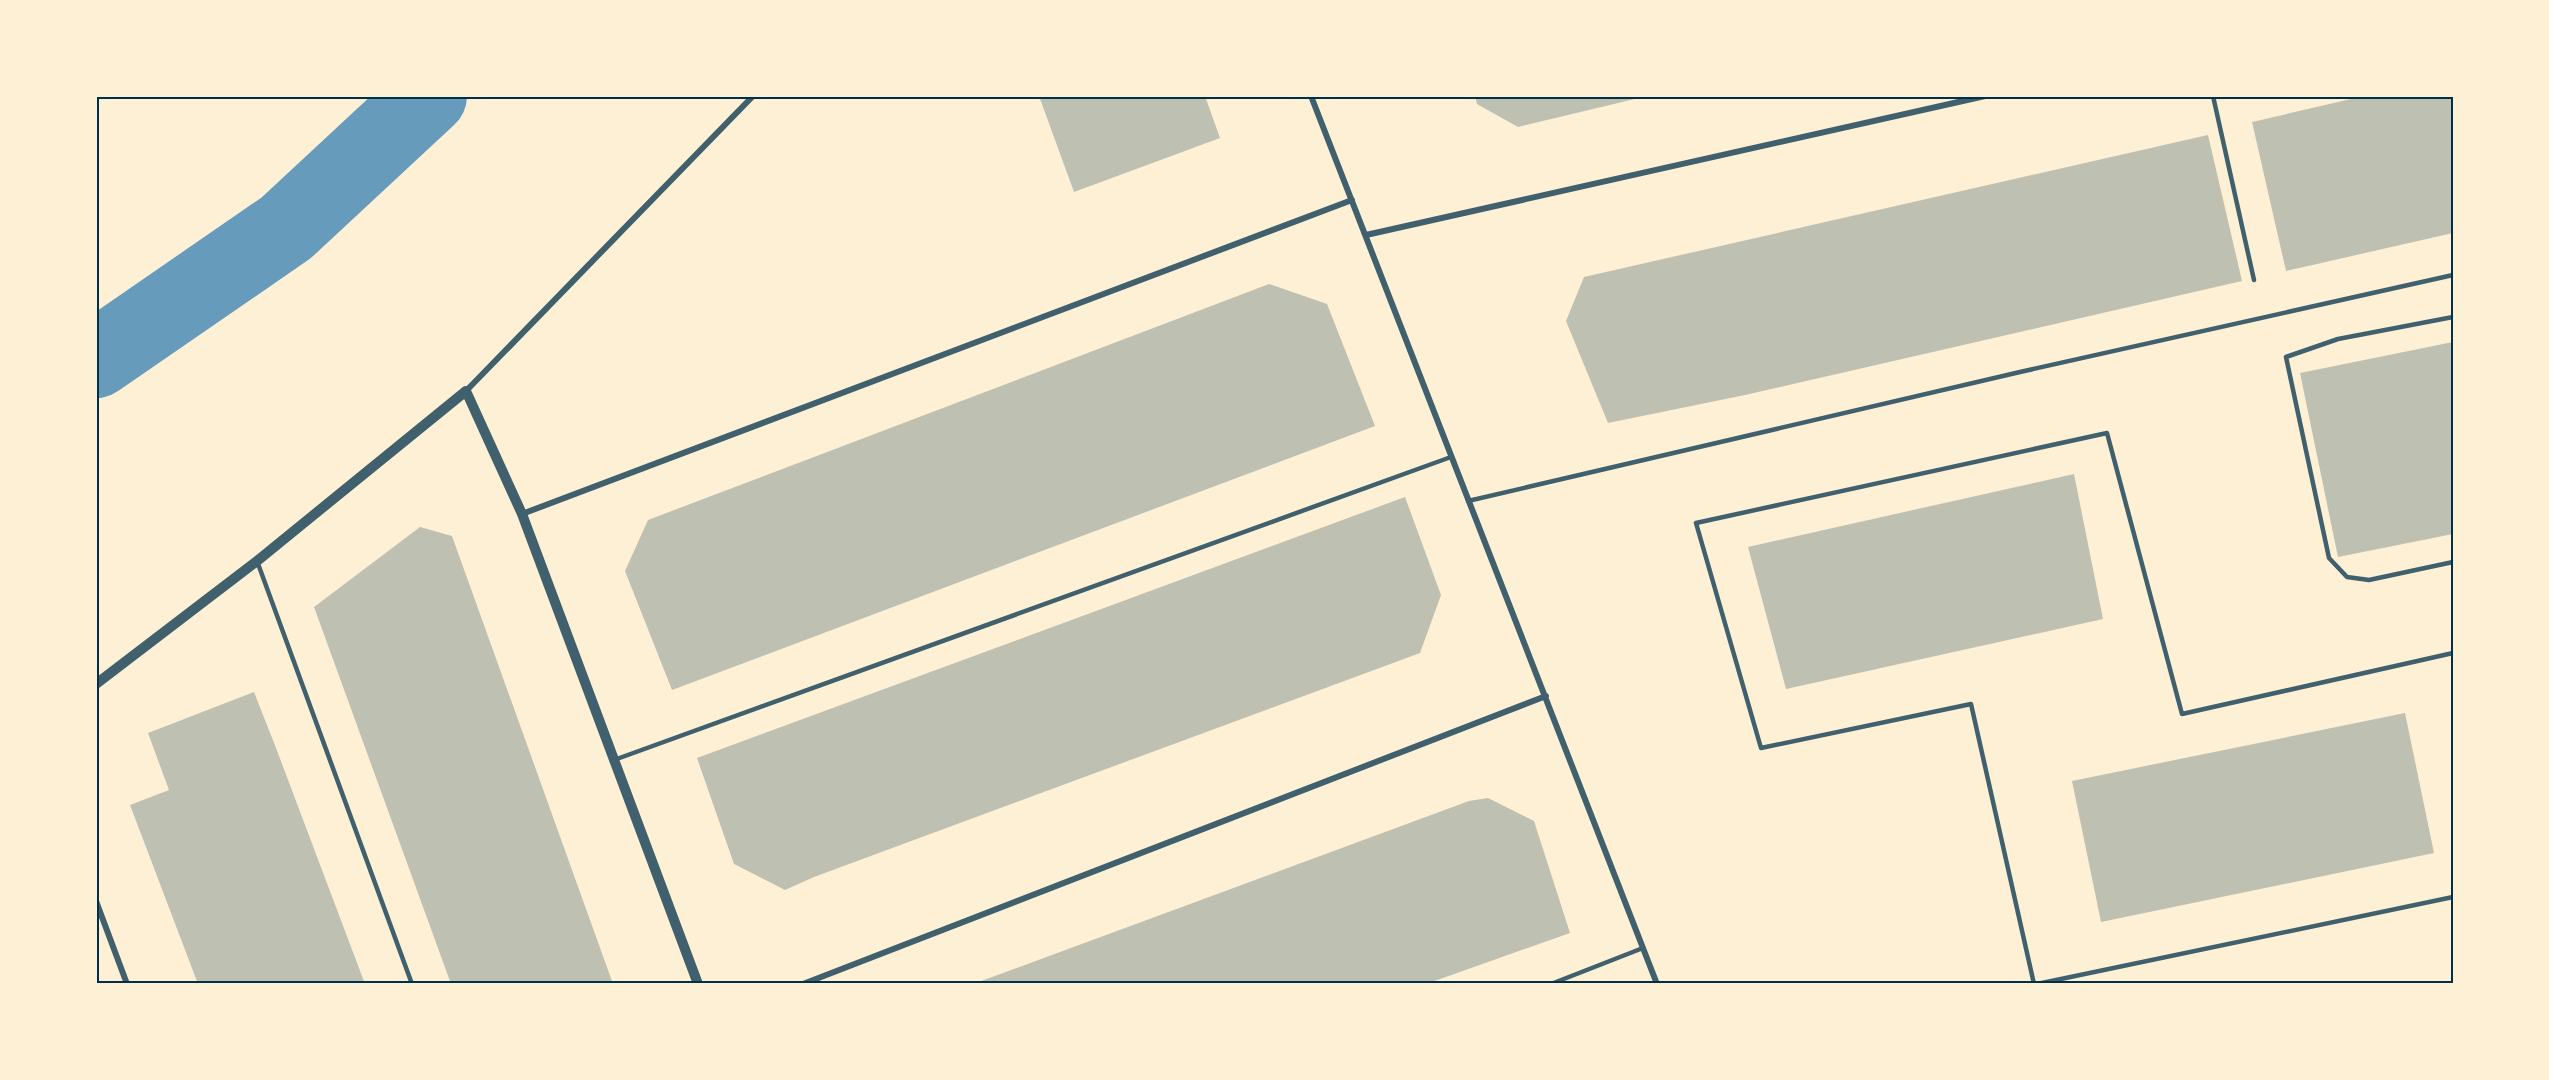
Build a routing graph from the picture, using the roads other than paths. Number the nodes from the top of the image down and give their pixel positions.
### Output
1 (753, 96) edge
2 (1311, 96) edge
3 (1985, 96) edge
4 (2213, 96) edge
5 (1352, 200) junction
6 (1366, 235) junction
7 (2453, 275) edge
8 (2254, 280) dead end
9 (2453, 317) edge
10 (466, 392) junction
11 (1451, 457) junction
12 (1468, 501) junction
13 (522, 514) junction
14 (257, 561) junction
15 (2453, 562) edge
16 (2453, 653) edge
17 (96, 684) edge
18 (1546, 696) junction
19 (614, 759) junction
20 (2453, 897) edge
21 (96, 901) edge
22 (1643, 948) junction
23 (127, 984) edge
24 (412, 984) edge
25 (698, 984) edge
26 (803, 984) edge
27 (1551, 984) edge
28 (1657, 984) edge
29 (2035, 984) edge

1 - 10 street
2 - 5 street
3 - 6 street
4 - 8 lane
5 - 6 street
5 - 13 street
6 - 11 street
7 - 12 lane
9 - 15 lane
10 - 13 street
10 - 14 street
11 - 12 street
11 - 19 lane
12 - 18 street
13 - 19 street
14 - 17 street
14 - 24 lane
16 - 29 lane
18 - 22 street
18 - 26 street
19 - 25 street
20 - 29 lane
21 - 23 street
22 - 27 lane
22 - 28 street

